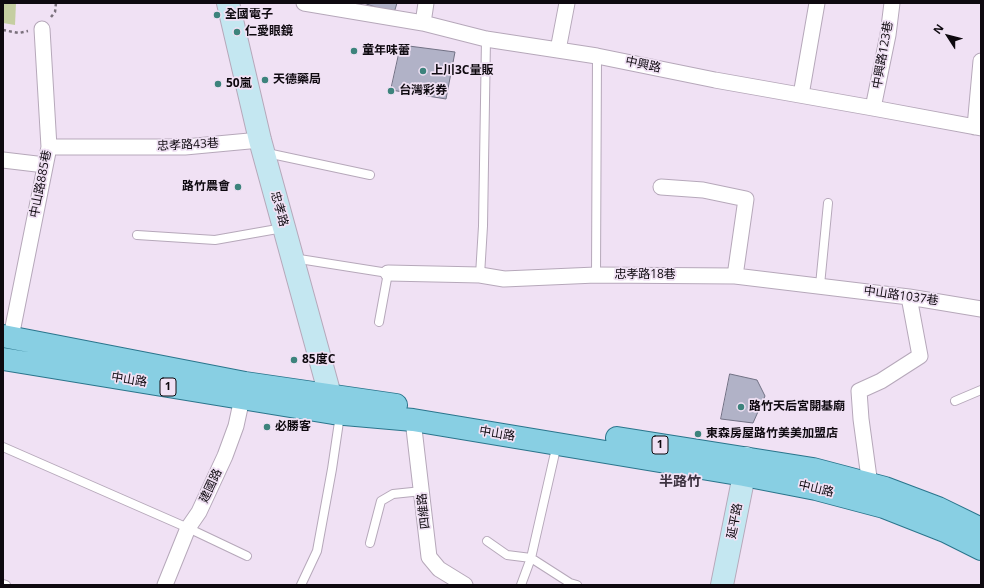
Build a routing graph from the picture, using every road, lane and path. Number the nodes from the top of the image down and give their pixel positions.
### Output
1 (228, 3) edge
2 (304, 3) edge
3 (426, 3) edge
4 (567, 3) edge
5 (817, 3) edge
6 (892, 3) edge
7 (423, 22) junction
8 (42, 28) dead end
9 (486, 40) junction
10 (558, 50) junction
11 (597, 56) junction
12 (981, 61) edge
13 (801, 95) junction
14 (873, 108) junction
15 (978, 128) edge
16 (262, 146) junction
17 (49, 147) junction
18 (3, 160) edge
19 (45, 165) junction
20 (370, 175) dead end
21 (661, 187) dead end
22 (828, 203) dead end
23 (284, 228) junction
24 (137, 235) dead end
25 (292, 258) junction
26 (388, 273) junction
27 (480, 275) junction
28 (596, 275) junction
29 (735, 276) junction
30 (820, 285) junction
31 (909, 297) junction
32 (981, 309) edge
33 (379, 322) dead end
34 (7, 336) edge
35 (3, 359) edge
36 (981, 390) edge
37 (244, 391) junction
38 (955, 401) dead end
39 (334, 408) junction
40 (413, 420) junction
41 (557, 444) junction
42 (3, 447) edge
43 (745, 466) junction
44 (870, 485) junction
45 (422, 491) junction
46 (188, 528) junction
47 (981, 529) edge
48 (487, 541) dead end
49 (370, 543) dead end
50 (981, 549) edge
51 (247, 556) dead end
52 (531, 558) junction
53 (3, 584) edge
54 (6, 585) edge
55 (165, 585) edge
56 (301, 585) edge
57 (465, 585) edge
58 (521, 585) edge
59 (577, 585) edge
60 (722, 585) edge

1 - 16 street, 忠孝路
2 - 7 street, 中興路
3 - 7 street
4 - 10 street
5 - 13 street
6 - 14 street, 中興路123巷
7 - 9 street, 中興路
8 - 17 street, 中山路885巷
9 - 10 street, 中興路
9 - 27 lane
10 - 11 street, 中興路
11 - 13 street, 中興路
11 - 28 lane
12 - 15 street
13 - 14 street, 中興路
14 - 15 street, 中興路
16 - 17 street, 忠孝路43巷
16 - 20 lane
16 - 23 street, 忠孝路
17 - 19 street, 中山路885巷
18 - 19 street
19 - 34 street, 中山路885巷
21 - 29 street
22 - 30 lane
23 - 24 lane
23 - 25 street, 忠孝路
25 - 26 lane, 忠孝路18巷
25 - 39 street, 忠孝路
26 - 27 street, 忠孝路18巷
26 - 33 lane
27 - 28 street, 忠孝路18巷
28 - 29 street, 忠孝路18巷
29 - 30 street, 忠孝路18巷
30 - 31 street, 中山路1037巷
31 - 32 street, 中山路1037巷
31 - 44 street
34 - 37 main road, 中山路 / 1
35 - 37 main road, 中山路 / 1
36 - 38 lane
37 - 39 main road, 中山路 / 1
37 - 46 street, 建國路
39 - 40 main road, 中山路 / 1
39 - 43 main road, 中山路 / 1
39 - 56 lane
40 - 41 main road, 中山路 / 1
40 - 45 street, 四維路
41 - 43 main road, 中山路 / 1
41 - 52 lane
42 - 46 lane
43 - 44 main road, 中山路 / 1
43 - 50 main road, 中山路 / 1
43 - 60 street, 延平路
44 - 47 main road, 中山路 / 1
45 - 49 lane
45 - 57 street, 四維路
46 - 51 lane
46 - 55 street, 建國路
48 - 52 lane
52 - 58 lane
52 - 59 lane
53 - 54 lane

